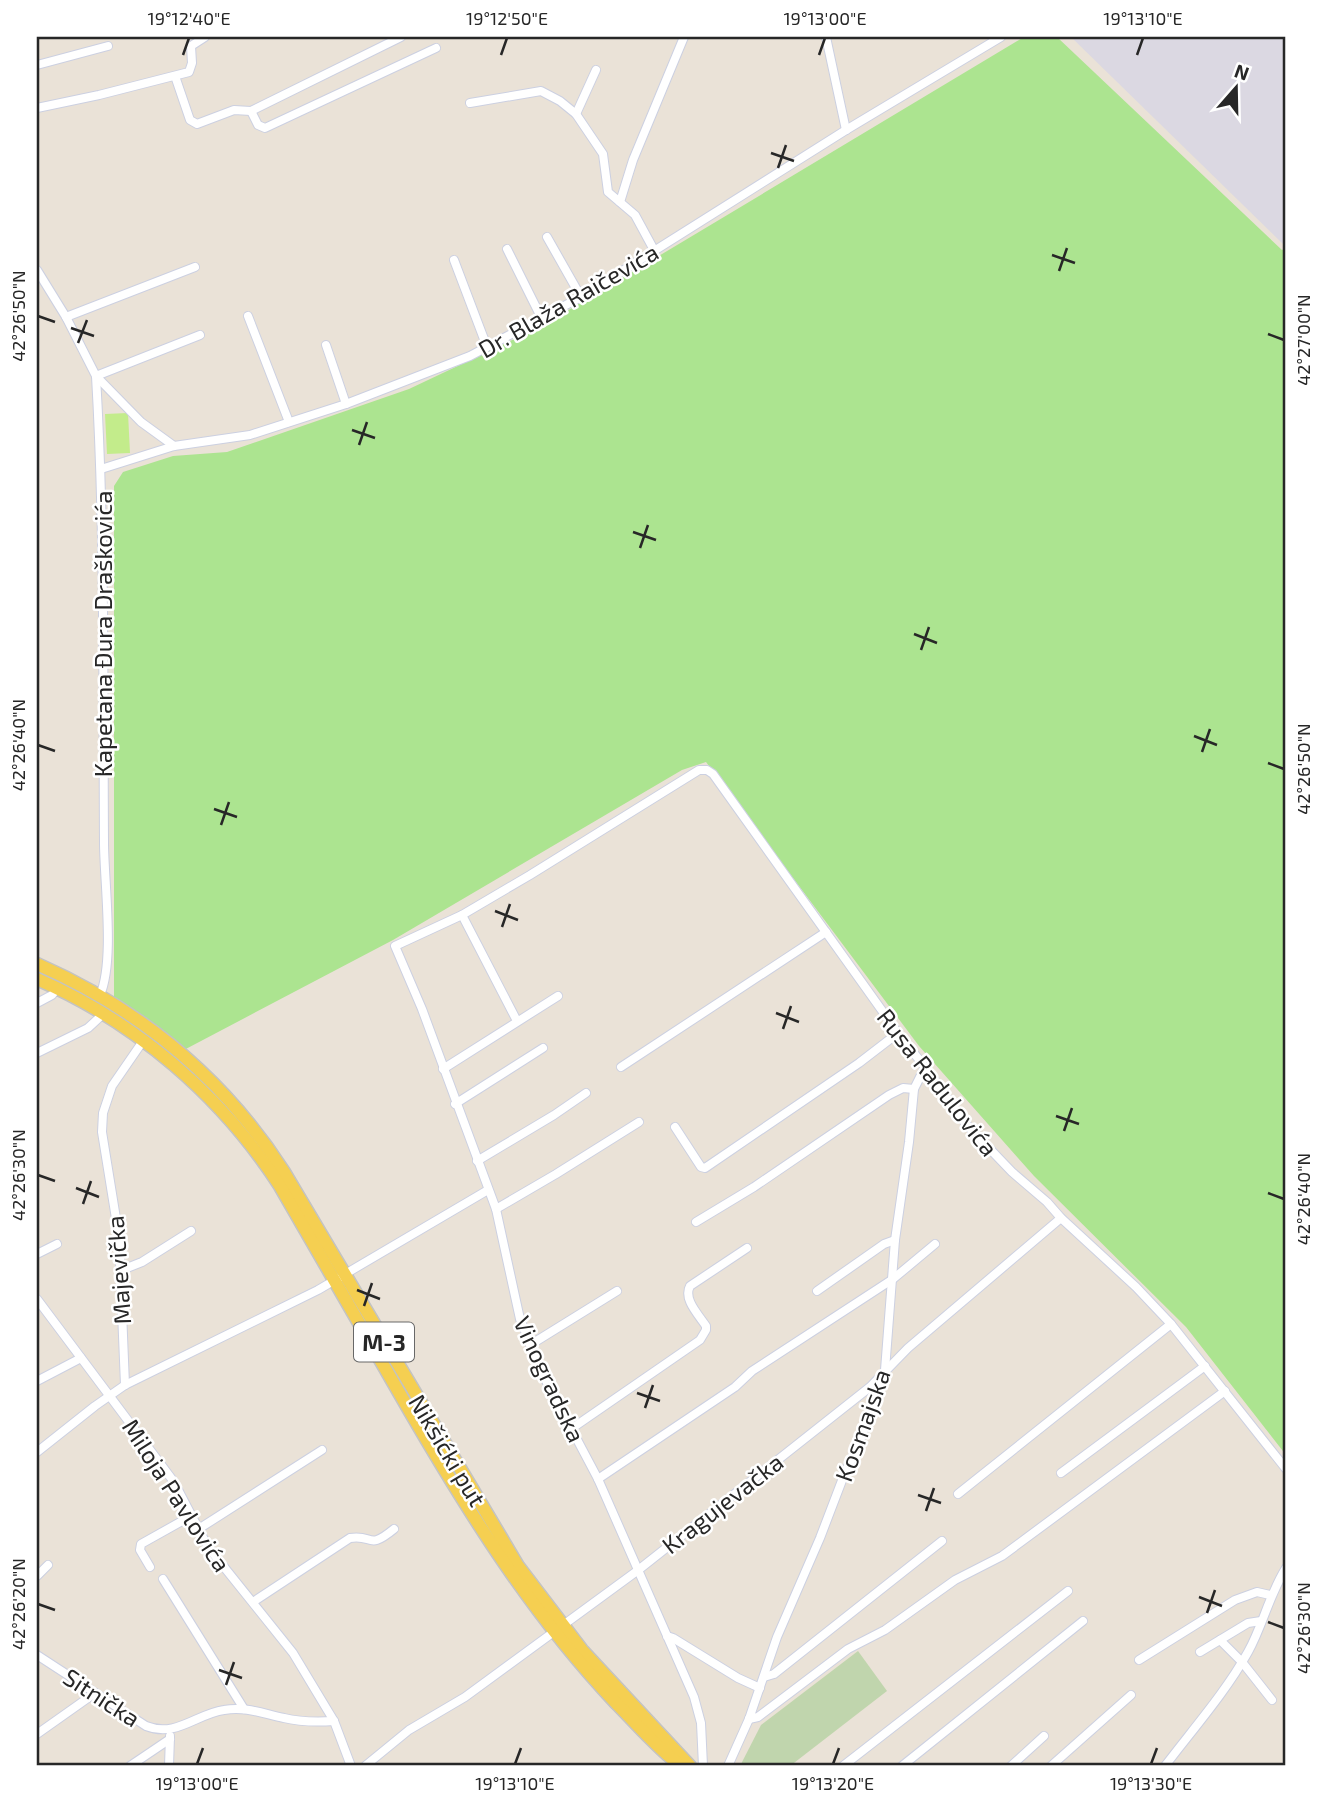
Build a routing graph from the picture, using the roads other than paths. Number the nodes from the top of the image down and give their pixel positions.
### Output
1 (205, 37) edge
2 (401, 37) edge
3 (684, 37) edge
4 (826, 37) edge
5 (996, 38) edge
6 (108, 46) dead end
7 (436, 48) dead end
8 (37, 65) edge
9 (596, 70) dead end
10 (179, 75) junction
11 (470, 103) dead end
12 (37, 108) edge
13 (251, 111) junction
14 (576, 114) junction
15 (846, 130) junction
16 (620, 202) junction
17 (547, 237) dead end
18 (507, 249) dead end
19 (654, 250) junction
20 (454, 260) dead end
21 (195, 267) dead end
22 (37, 270) edge
23 (580, 297) junction
24 (248, 316) dead end
25 (66, 317) junction
26 (542, 319) junction
27 (200, 335) dead end
28 (326, 345) dead end
29 (487, 347) junction
30 (96, 376) junction
31 (346, 404) junction
32 (289, 422) junction
33 (174, 446) junction
34 (102, 469) junction
35 (462, 915) junction
36 (826, 932) junction
37 (37, 964) edge
38 (37, 979) edge
39 (57, 989) junction
40 (100, 995) junction
41 (558, 996) dead end
42 (37, 1003) edge
43 (103, 1015) junction
44 (517, 1021) junction
45 (898, 1033) junction
46 (143, 1041) junction
47 (543, 1048) dead end
48 (37, 1053) edge
49 (621, 1067) dead end
50 (925, 1068) junction
51 (443, 1069) junction
52 (914, 1089) junction
53 (586, 1093) dead end
54 (456, 1104) junction
55 (639, 1122) dead end
56 (675, 1127) dead end
57 (477, 1161) junction
58 (488, 1190) junction
59 (496, 1209) junction
60 (1061, 1218) junction
61 (696, 1222) dead end
62 (191, 1231) dead end
63 (895, 1240) junction
64 (57, 1244) dead end
65 (935, 1244) dead end
66 (747, 1248) dead end
67 (37, 1254) edge
68 (122, 1270) junction
69 (340, 1279) junction
70 (893, 1279) junction
71 (617, 1291) dead end
72 (817, 1291) dead end
73 (37, 1299) edge
74 (1171, 1324) junction
75 (530, 1345) junction
76 (81, 1358) junction
77 (1205, 1366) junction
78 (886, 1370) junction
79 (37, 1381) edge
80 (125, 1385) junction
81 (1225, 1391) junction
82 (110, 1396) junction
83 (571, 1429) junction
84 (322, 1450) dead end
85 (37, 1452) edge
86 (1286, 1469) edge
87 (1060, 1474) dead end
88 (598, 1479) junction
89 (958, 1494) dead end
90 (191, 1516) junction
91 (394, 1529) dead end
92 (197, 1530) junction
93 (942, 1541) dead end
94 (48, 1565) dead end
95 (150, 1567) dead end
96 (1286, 1568) edge
97 (637, 1571) junction
98 (37, 1576) edge
99 (163, 1579) dead end
100 (1068, 1591) dead end
101 (1270, 1595) junction
102 (253, 1602) junction
103 (1083, 1621) dead end
104 (1261, 1621) junction
105 (559, 1630) junction
106 (667, 1636) junction
107 (1220, 1640) junction
108 (1200, 1652) dead end
109 (38, 1657) edge
110 (1139, 1660) dead end
111 (1242, 1662) junction
112 (764, 1677) junction
113 (760, 1688) junction
114 (95, 1693) junction
115 (1132, 1695) dead end
116 (1272, 1700) dead end
117 (244, 1709) junction
118 (750, 1719) junction
119 (334, 1721) junction
120 (37, 1734) edge
121 (171, 1734) junction
122 (1044, 1736) dead end
123 (130, 1766) edge
124 (169, 1766) edge
125 (351, 1766) edge
126 (365, 1766) edge
127 (681, 1766) edge
128 (690, 1766) edge
129 (704, 1766) edge
130 (728, 1766) edge
131 (843, 1766) edge
132 (902, 1766) edge
133 (1011, 1766) edge
134 (1051, 1766) edge
135 (1165, 1766) edge

1 - 10 street
2 - 13 street
3 - 16 street
4 - 15 street
5 - 15 street, Dr. Blaža Raičevića
6 - 8 street
7 - 13 street
9 - 14 street
10 - 12 street
10 - 13 street
11 - 14 street
14 - 16 street
15 - 19 street, Dr. Blaža Raičevića
16 - 19 street
17 - 23 street
18 - 26 street
19 - 23 street, Dr. Blaža Raičevića
20 - 29 street
21 - 25 street
22 - 25 street
23 - 26 street, Dr. Blaža Raičevića
24 - 32 street
25 - 30 street
26 - 29 street, Dr. Blaža Raičevića
27 - 30 street
28 - 31 street
29 - 31 street, Dr. Blaža Raičevića
30 - 33 street
30 - 34 street, Kapetana Đura Draškovića
31 - 32 street, Dr. Blaža Raičevića
32 - 33 street, Dr. Blaža Raičevića
33 - 34 street, Dr. Blaža Raičevića
34 - 40 street, Kapetana Đura Draškovića
35 - 36 street, Rusa Radulovića
35 - 44 street
35 - 51 street, Vinogradska
36 - 45 street, Rusa Radulovića
36 - 49 street
37 - 40 main road, Nikšićki put / M-3
38 - 39 main road
39 - 42 street
39 - 43 main road
40 - 69 main road, Nikšićki put / M-3
41 - 44 street
43 - 46 main road
43 - 48 street
44 - 51 street
45 - 50 street, Rusa Radulovića
45 - 56 street
46 - 68 street, Majevička
46 - 69 main road
47 - 54 street
50 - 52 street, Kosmajska
50 - 60 street, Rusa Radulovića
51 - 54 street, Vinogradska
52 - 61 street
52 - 63 street, Kosmajska
53 - 57 street
54 - 57 street, Vinogradska
55 - 59 street
57 - 58 street, Vinogradska
58 - 59 street, Vinogradska
58 - 69 street
59 - 75 street, Vinogradska
60 - 74 street, Rusa Radulovića
60 - 78 street, Kragujevačka
62 - 68 street
63 - 70 street, Kosmajska
63 - 72 street
64 - 67 street
65 - 70 street
66 - 83 street
68 - 80 street, Majevička
69 - 80 street
69 - 105 main road, Nikšićki put / M-3
70 - 78 street, Kosmajska
70 - 88 street
71 - 75 street
73 - 76 street, Miloja Pavlovića
74 - 77 street, Rusa Radulovića
74 - 89 street
75 - 83 street, Vinogradska
76 - 79 street
76 - 82 street, Miloja Pavlovića
77 - 81 street, Rusa Radulovića
77 - 87 street
78 - 97 street, Kragujevačka
78 - 112 street, Kosmajska
80 - 82 street
81 - 86 street, Rusa Radulovića
81 - 118 street
82 - 85 street
82 - 90 street, Miloja Pavlovića
83 - 88 street, Vinogradska
84 - 92 street
88 - 97 street, Vinogradska
90 - 92 street, Miloja Pavlovića
90 - 95 street
91 - 102 street
92 - 102 street, Miloja Pavlovića
93 - 112 street
94 - 98 street
96 - 101 street
97 - 105 street, Kragujevačka
97 - 106 street, Vinogradska
99 - 117 street
100 - 131 street
101 - 104 street
101 - 110 street
102 - 119 street, Miloja Pavlovića
103 - 132 street
104 - 107 street
104 - 111 street
105 - 126 street, Kragujevačka
105 - 127 main road
105 - 128 main road, Nikšićki put / M-3
106 - 113 street
106 - 129 street, Vinogradska
107 - 108 street
107 - 111 street
109 - 114 street, Sitnička
111 - 116 street
111 - 135 street
112 - 113 street, Kosmajska
113 - 118 street, Kosmajska
114 - 120 street
114 - 121 street, Sitnička
115 - 134 street
117 - 119 street, Sitnička
117 - 121 street, Sitnička
118 - 130 street, Kosmajska
119 - 125 street, Miloja Pavlovića
121 - 123 street
121 - 124 street
122 - 133 street

